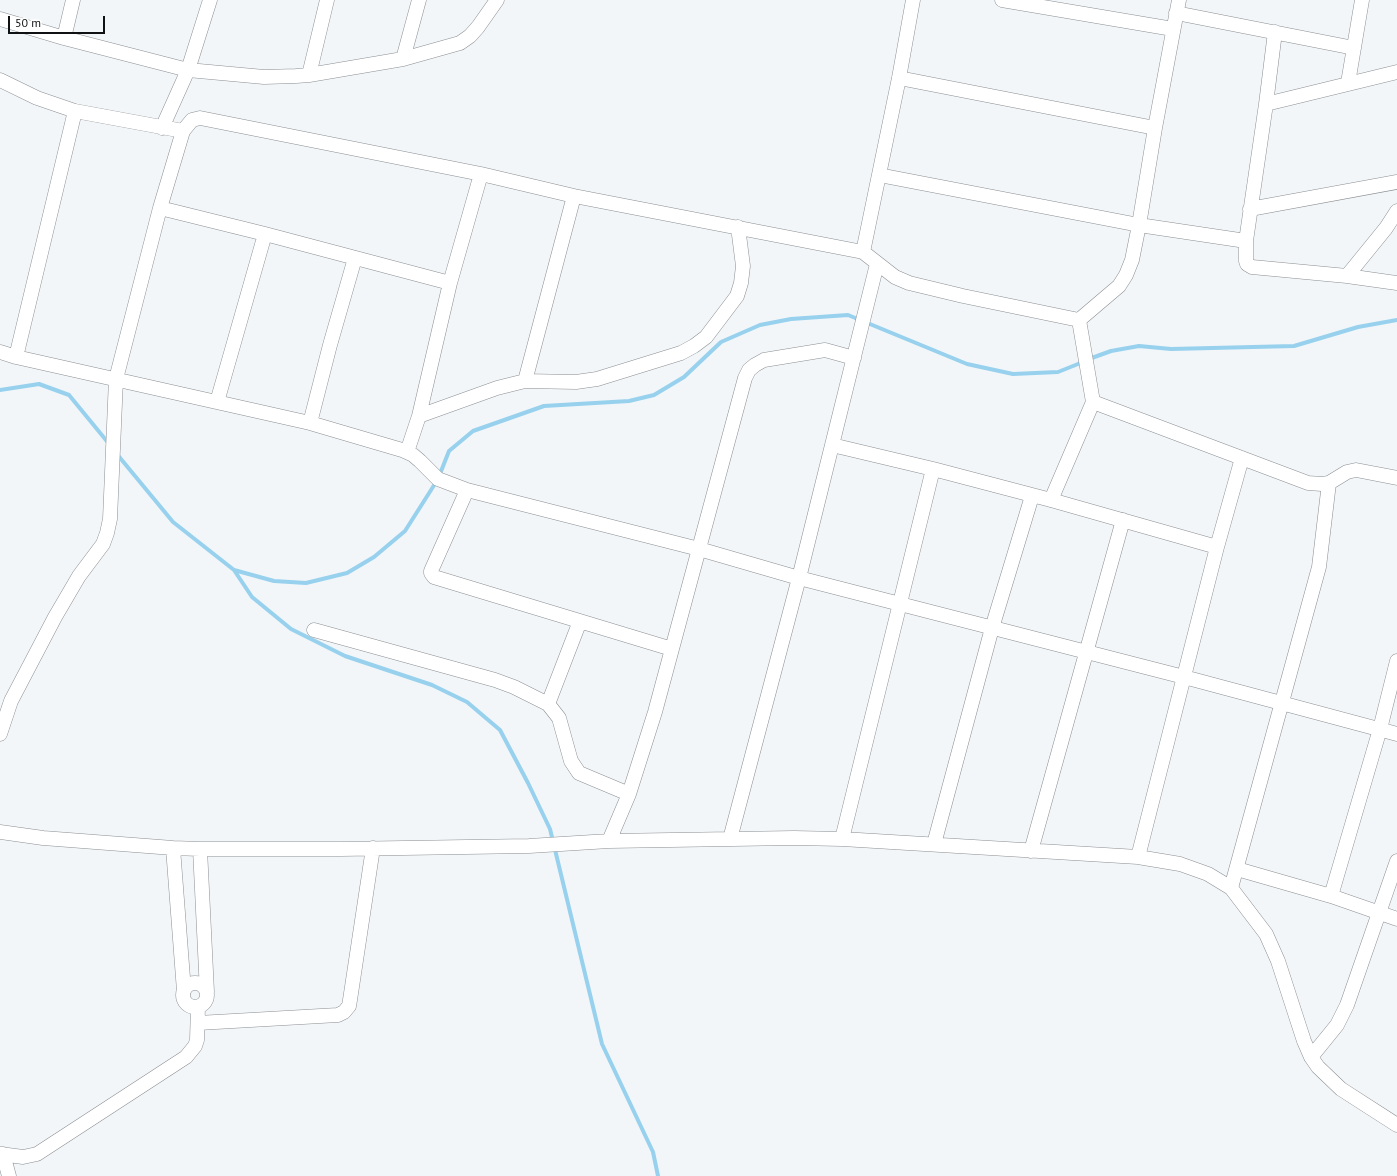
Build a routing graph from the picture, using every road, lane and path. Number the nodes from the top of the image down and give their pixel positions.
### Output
1 (73, 0) edge
2 (210, 0) edge
3 (327, 0) edge
4 (419, 0) edge
5 (496, 0) edge
6 (913, 0) edge
7 (1002, 0) edge
8 (1362, 0) edge
9 (1178, 6) edge
10 (0, 19) edge
11 (1173, 29) junction
12 (1275, 32) junction
13 (64, 38) junction
14 (1354, 48) junction
15 (403, 59) junction
16 (188, 70) junction
17 (1397, 72) edge
18 (309, 75) junction
19 (899, 78) junction
20 (0, 80) edge
21 (1348, 83) junction
22 (1266, 104) junction
23 (75, 111) junction
24 (162, 128) junction
25 (1155, 128) junction
26 (182, 131) junction
27 (480, 174) junction
28 (879, 175) junction
29 (1397, 182) edge
30 (574, 196) junction
31 (160, 208) junction
32 (1250, 209) junction
33 (1397, 211) edge
34 (1139, 225) junction
35 (738, 227) junction
36 (265, 234) junction
37 (1246, 241) junction
38 (863, 252) junction
39 (356, 258) junction
40 (877, 264) junction
41 (1347, 276) junction
42 (450, 283) junction
43 (1397, 283) edge
44 (1079, 320) junction
45 (0, 352) edge
46 (16, 356) junction
47 (854, 358) junction
48 (116, 380) junction
49 (525, 381) junction
50 (217, 402) junction
51 (1093, 402) junction
52 (419, 416) junction
53 (310, 423) junction
54 (832, 446) junction
55 (407, 452) junction
56 (1242, 458) junction
57 (933, 469) junction
58 (1397, 478) edge
59 (1329, 483) junction
60 (467, 490) junction
61 (1032, 496) junction
62 (1051, 500) junction
63 (1123, 520) junction
64 (1217, 547) junction
65 (699, 549) junction
66 (799, 578) junction
67 (901, 604) junction
68 (580, 621) junction
69 (992, 628) junction
70 (314, 630) dead end
71 (672, 649) junction
72 (1087, 652) junction
73 (1397, 661) edge
74 (1184, 677) junction
75 (548, 704) junction
76 (1282, 704) junction
77 (1380, 729) junction
78 (0, 734) edge
79 (1397, 734) edge
80 (629, 794) junction
81 (0, 832) edge
82 (842, 839) junction
83 (730, 840) junction
84 (609, 841) junction
85 (934, 844) junction
86 (174, 848) junction
87 (200, 848) junction
88 (373, 848) junction
89 (1031, 851) junction
90 (1138, 857) junction
91 (1397, 861) edge
92 (1237, 869) junction
93 (1231, 888) junction
94 (1331, 896) junction
95 (1380, 913) junction
96 (1397, 919) edge
97 (184, 991) junction
98 (206, 992) junction
99 (198, 1007) junction
100 (198, 1023) junction
101 (1311, 1057) junction
102 (1395, 1120) edge
103 (2, 1154) edge
104 (10, 1176) edge

1 - 13 street
2 - 16 street
3 - 18 street
4 - 15 street
5 - 15 street
6 - 19 street
7 - 11 street
8 - 14 street
9 - 11 street
9 - 12 street
10 - 13 street
11 - 25 street
12 - 14 street
12 - 22 street
13 - 16 street
14 - 21 street
15 - 18 street
16 - 18 street
16 - 24 street
17 - 21 street
19 - 25 street
19 - 28 street
20 - 23 street
21 - 22 street
22 - 32 street
23 - 24 street
23 - 46 street
24 - 26 street
25 - 34 street
26 - 27 street
26 - 31 street
27 - 30 street
27 - 42 street
28 - 34 street
28 - 38 street
29 - 32 street
30 - 35 street
30 - 49 street
31 - 36 street
31 - 48 street
32 - 37 street
33 - 41 street
34 - 37 street
34 - 44 street
35 - 38 street
35 - 49 street
36 - 39 street
36 - 50 street
37 - 41 street
38 - 40 street
39 - 42 street
39 - 53 street
40 - 44 street
40 - 47 street
41 - 43 street
42 - 52 street
44 - 51 street
45 - 46 street
46 - 48 street
47 - 54 street
47 - 65 street
48 - 50 street
48 - 78 street
49 - 52 street
50 - 53 street
51 - 56 street
51 - 62 street
52 - 55 street
53 - 55 street
54 - 57 street
54 - 66 street
55 - 60 street
56 - 59 street
56 - 64 street
57 - 61 street
57 - 67 street
58 - 59 street
59 - 76 street
60 - 65 street
60 - 68 street
61 - 62 street
61 - 69 street
62 - 63 street
63 - 64 street
63 - 72 street
64 - 74 street
65 - 66 street
65 - 71 street
66 - 67 street
66 - 83 street
67 - 69 street
67 - 82 street
68 - 71 street
68 - 75 street
69 - 72 street
69 - 85 street
70 - 75 street
71 - 80 street
72 - 74 street
72 - 89 street
73 - 77 street
74 - 76 street
74 - 90 street
75 - 80 street
76 - 77 street
76 - 92 street
77 - 79 street
77 - 94 street
80 - 84 street
81 - 86 street
82 - 83 street
82 - 85 street
83 - 84 street
84 - 88 street
85 - 89 street
86 - 87 street
86 - 97 street
87 - 88 street
87 - 98 street
88 - 100 street
89 - 90 street
90 - 93 street
91 - 95 street
92 - 93 street
92 - 94 street
93 - 101 street
94 - 95 street
95 - 96 street
95 - 101 street
97 - 98 street
97 - 99 street
98 - 99 street
99 - 100 street
100 - 103 street
101 - 102 street
103 - 104 street

